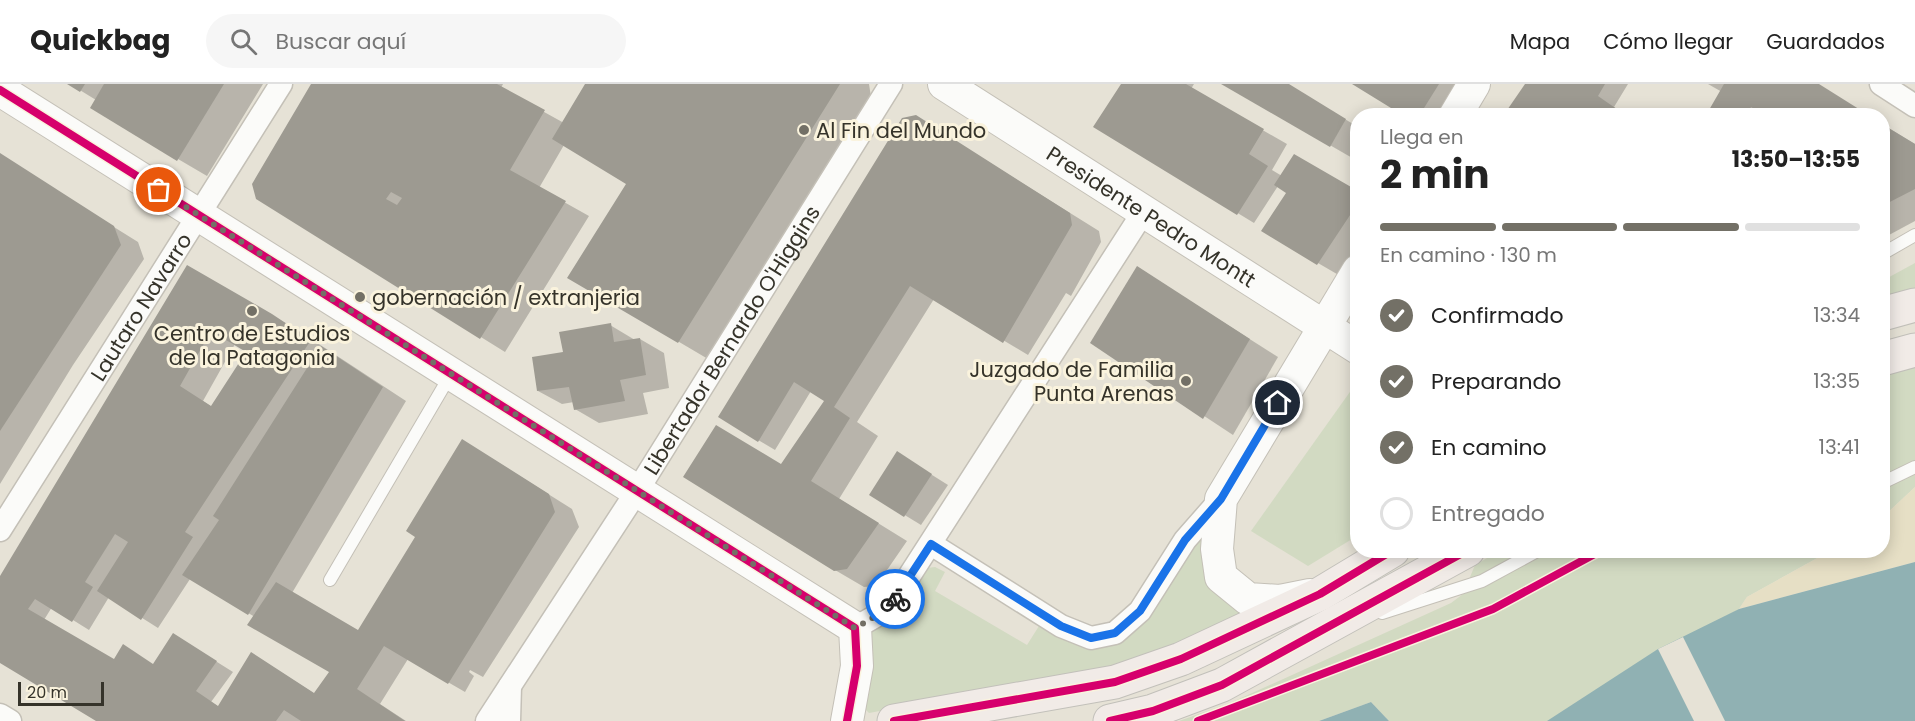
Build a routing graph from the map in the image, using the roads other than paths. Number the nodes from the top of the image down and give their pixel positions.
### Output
1 (281, 84) edge
2 (891, 84) edge
3 (944, 84) edge
4 (1474, 84) edge
5 (1881, 84) edge
6 (0, 90) edge
7 (1915, 106) edge
8 (1460, 108) edge
9 (1144, 211) junction
10 (199, 215) junction
11 (1915, 235) edge
12 (1890, 249) edge
13 (1350, 285) edge
14 (1915, 306) edge
15 (1890, 312) edge
16 (1324, 326) junction
17 (1350, 343) edge
18 (1915, 351) edge
19 (1890, 357) edge
20 (1890, 364) edge
21 (451, 373) junction
22 (1915, 467) edge
23 (1890, 479) edge
24 (637, 491) junction
25 (1221, 499) junction
26 (0, 530) edge
27 (931, 544) junction
28 (1380, 558) edge
29 (1431, 558) edge
30 (1454, 558) edge
31 (1524, 558) edge
32 (330, 580) dead end
33 (1320, 594) junction
34 (855, 628) junction
35 (1320, 633) junction
36 (1290, 647) junction
37 (510, 684) junction
38 (0, 715) edge
39 (10, 721) edge
40 (487, 721) edge
41 (509, 721) edge
42 (847, 721) edge
43 (894, 721) edge
44 (1110, 721) edge

1 - 10 street, Lautaro Navarro
2 - 24 street, Libertador Bernardo O'Higgins
3 - 9 street, Presidente Pedro Montt
4 - 8 street
5 - 7 street
6 - 10 street
9 - 16 street, Presidente Pedro Montt
9 - 27 street
10 - 21 street
10 - 26 street, Lautaro Navarro
11 - 12 lane
13 - 16 street
14 - 15 main road
16 - 17 street, Presidente Pedro Montt
16 - 25 street
18 - 19 main road
18 - 20 lane
21 - 24 street
21 - 32 lane
22 - 23 lane
24 - 34 street
24 - 37 street, Libertador Bernardo O'Higgins
25 - 27 street
25 - 33 street
27 - 34 street
28 - 33 main road
29 - 36 main road
30 - 35 main road
31 - 35 lane
33 - 43 main road
34 - 42 street
35 - 36 main road
36 - 44 main road
37 - 40 street, Libertador Bernardo O'Higgins
37 - 41 street
38 - 39 street

